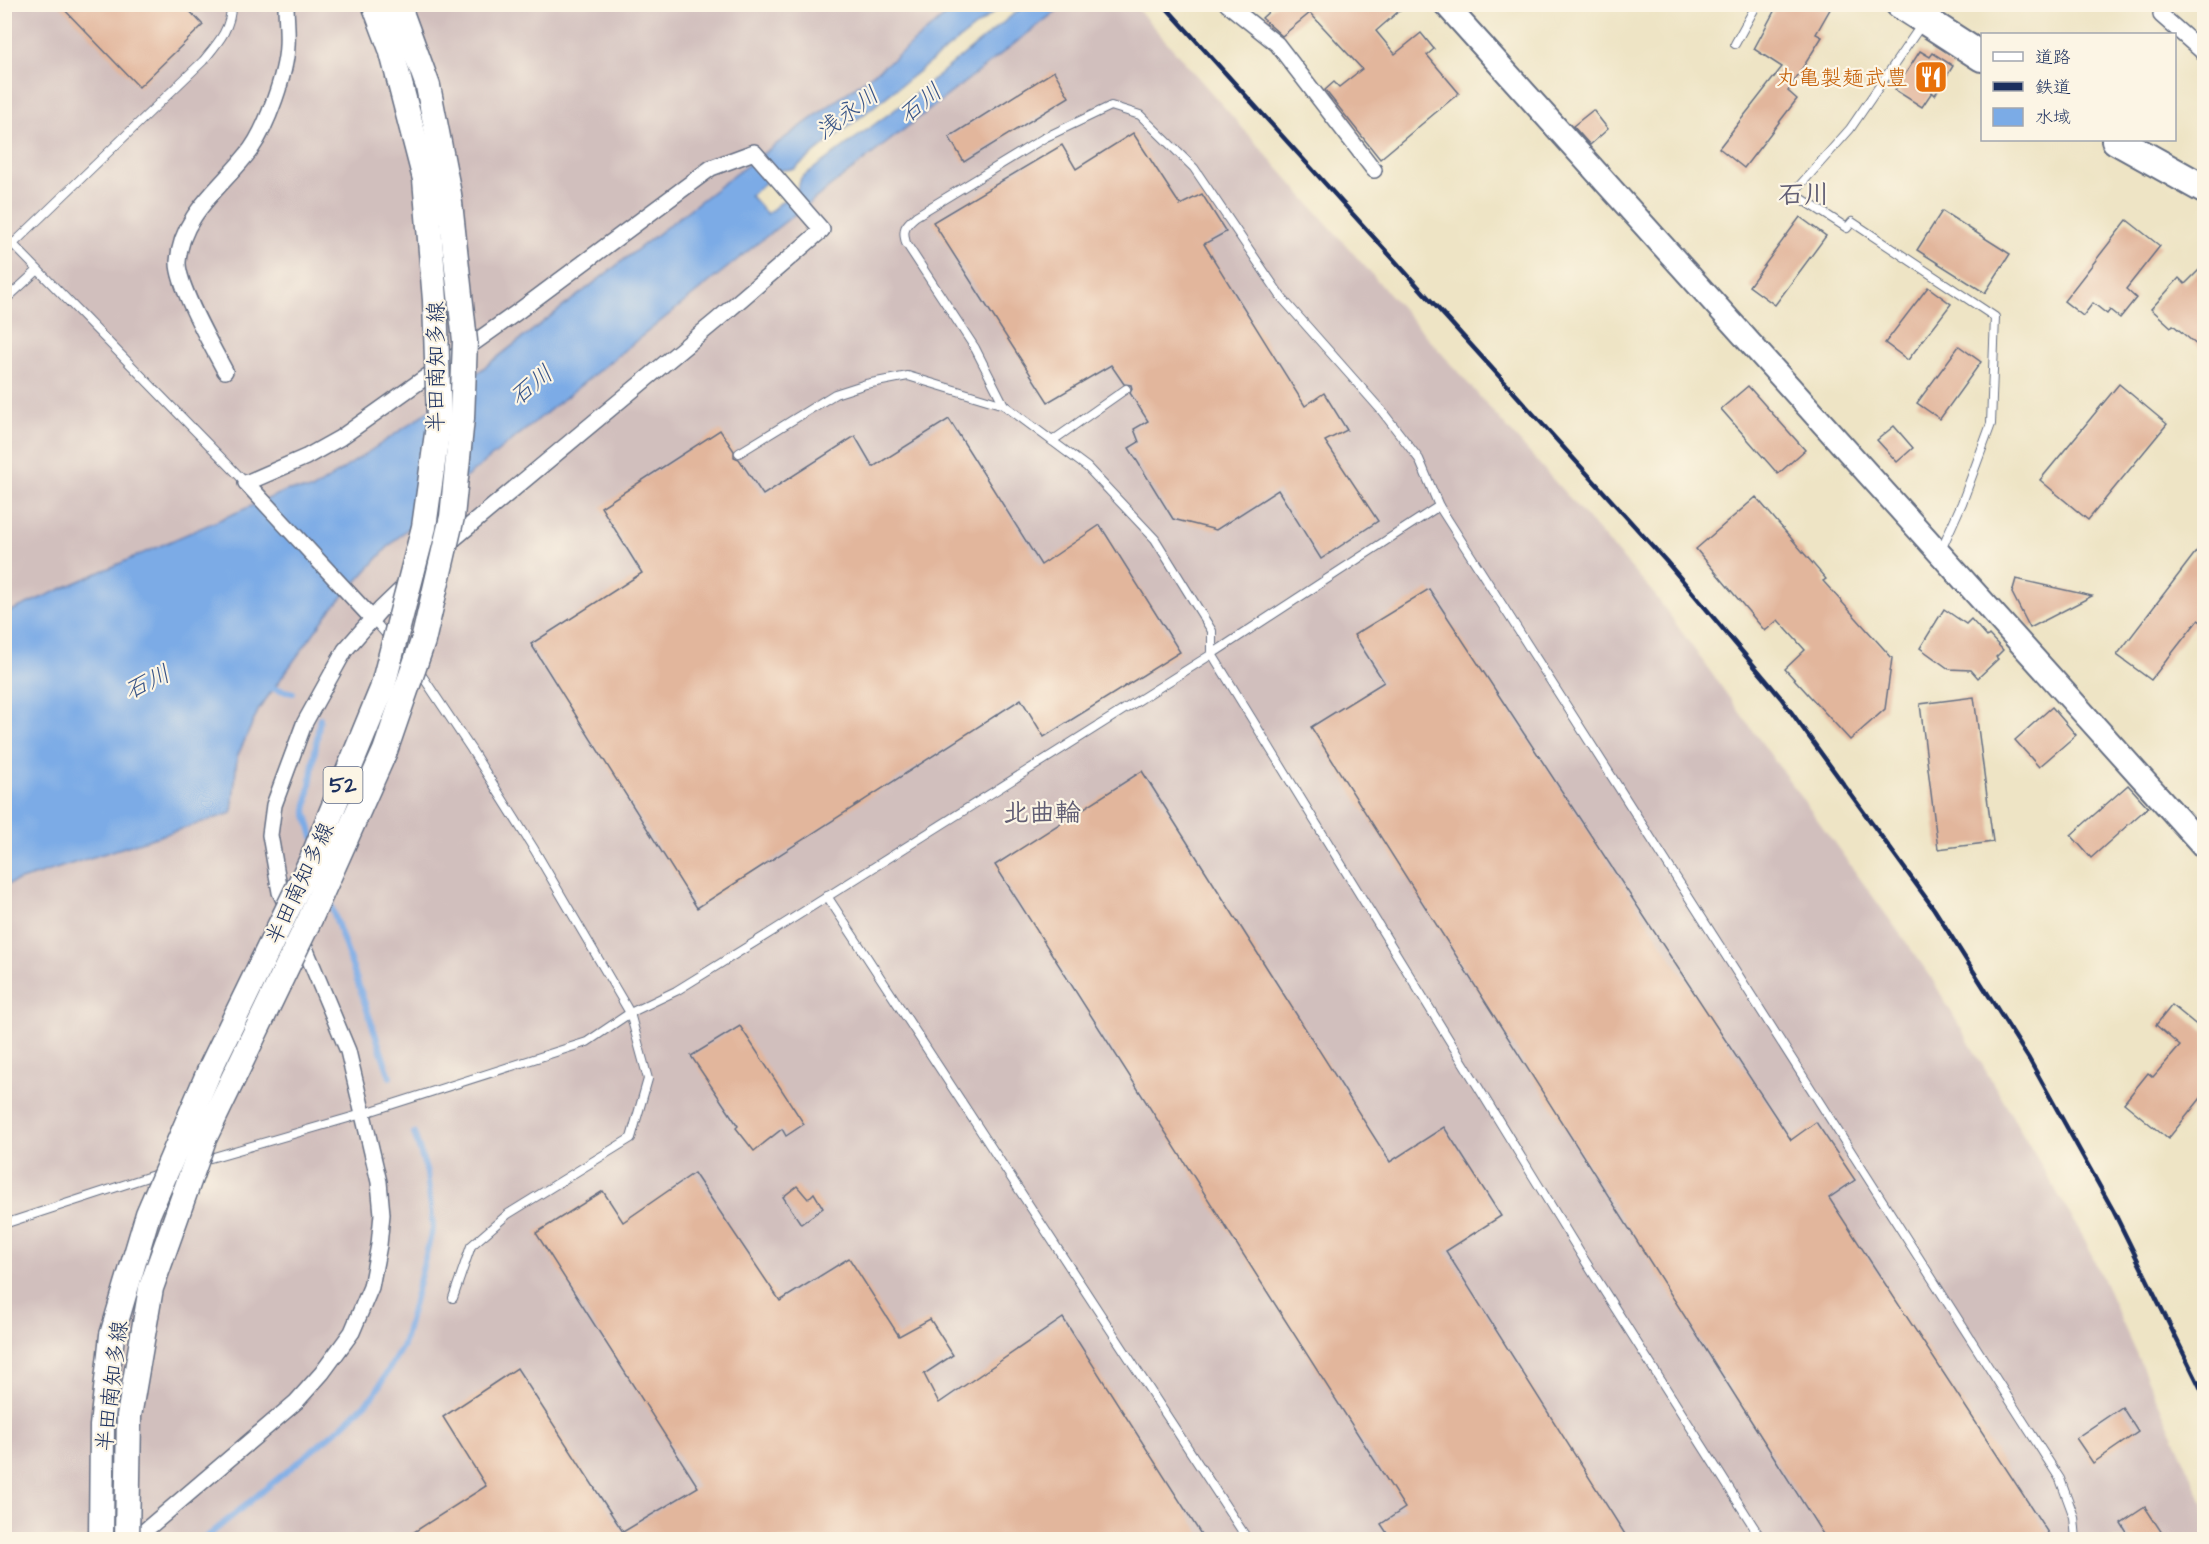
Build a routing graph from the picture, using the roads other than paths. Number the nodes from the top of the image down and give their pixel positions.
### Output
1 (231, 4) edge
2 (286, 4) edge
3 (374, 4) edge
4 (398, 4) edge
5 (1227, 4) edge
6 (1446, 4) edge
7 (1757, 4) edge
8 (1900, 4) edge
9 (2161, 15) dead end
10 (1924, 20) junction
11 (1735, 44) dead end
12 (2205, 53) edge
13 (1981, 56) edge
14 (2118, 141) edge
15 (1374, 171) dead end
16 (2205, 189) edge
17 (4, 235) edge
18 (13, 244) junction
19 (38, 270) junction
20 (4, 301) edge
21 (225, 371) dead end
22 (1126, 389) dead end
23 (1004, 405) junction
24 (1052, 441) junction
25 (739, 453) dead end
26 (248, 485) junction
27 (1439, 506) junction
28 (1940, 553) junction
29 (370, 616) junction
30 (1212, 654) junction
31 (2205, 847) edge
32 (827, 896) junction
33 (630, 1013) junction
34 (362, 1114) junction
35 (184, 1166) dead end
36 (172, 1169) dead end
37 (4, 1224) edge
38 (453, 1298) dead end
39 (101, 1539) edge
40 (127, 1539) edge
41 (134, 1539) edge
42 (1248, 1539) edge
43 (1762, 1539) edge
44 (2076, 1539) edge

1 - 18 lane
2 - 21 street
3 - 39 main road, 半田南知多線 / 52, bridge
4 - 40 main road, 半田南知多線 / 52, bridge
5 - 15 street
6 - 28 street
7 - 11 lane
8 - 10 highway
9 - 12 street
10 - 13 highway
10 - 28 lane
14 - 16 highway
17 - 18 lane
18 - 19 lane
19 - 20 lane
19 - 26 lane
22 - 24 lane
23 - 24 lane
23 - 25 lane
23 - 27 lane
24 - 30 lane
26 - 29 street
26 - 29 street
27 - 30 lane
27 - 44 lane
28 - 31 street
29 - 33 lane
29 - 34 street
30 - 32 lane
30 - 43 lane
32 - 33 lane
32 - 42 lane
33 - 34 lane
33 - 38 lane
34 - 35 lane
34 - 41 street
36 - 37 lane

